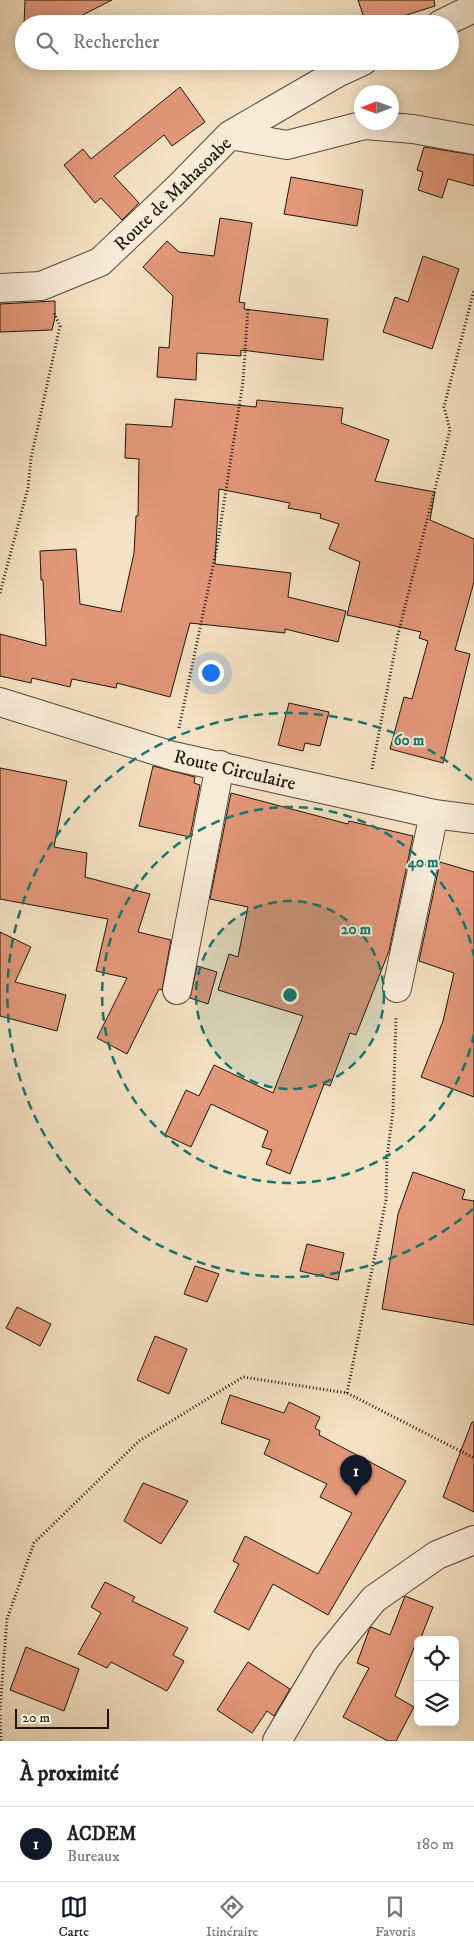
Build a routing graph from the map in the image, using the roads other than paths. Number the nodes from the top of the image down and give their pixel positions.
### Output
1 (474, 8) edge
2 (459, 15) edge
3 (343, 70) edge
4 (230, 135) junction
5 (474, 140) edge
6 (0, 288) edge
7 (0, 702) edge
8 (220, 765) junction
9 (434, 814) junction
10 (474, 819) edge
11 (397, 988) road end
12 (177, 990) dead end
13 (474, 1540) edge
14 (277, 1741) edge

1 - 2 street
3 - 4 street, Route de Mahasoabe
4 - 5 street
4 - 6 street, Route de Mahasoabe
7 - 8 street, Route Circulaire
8 - 9 street, Route Circulaire
8 - 12 street
9 - 10 street, Route Circulaire
9 - 11 street
13 - 14 street

